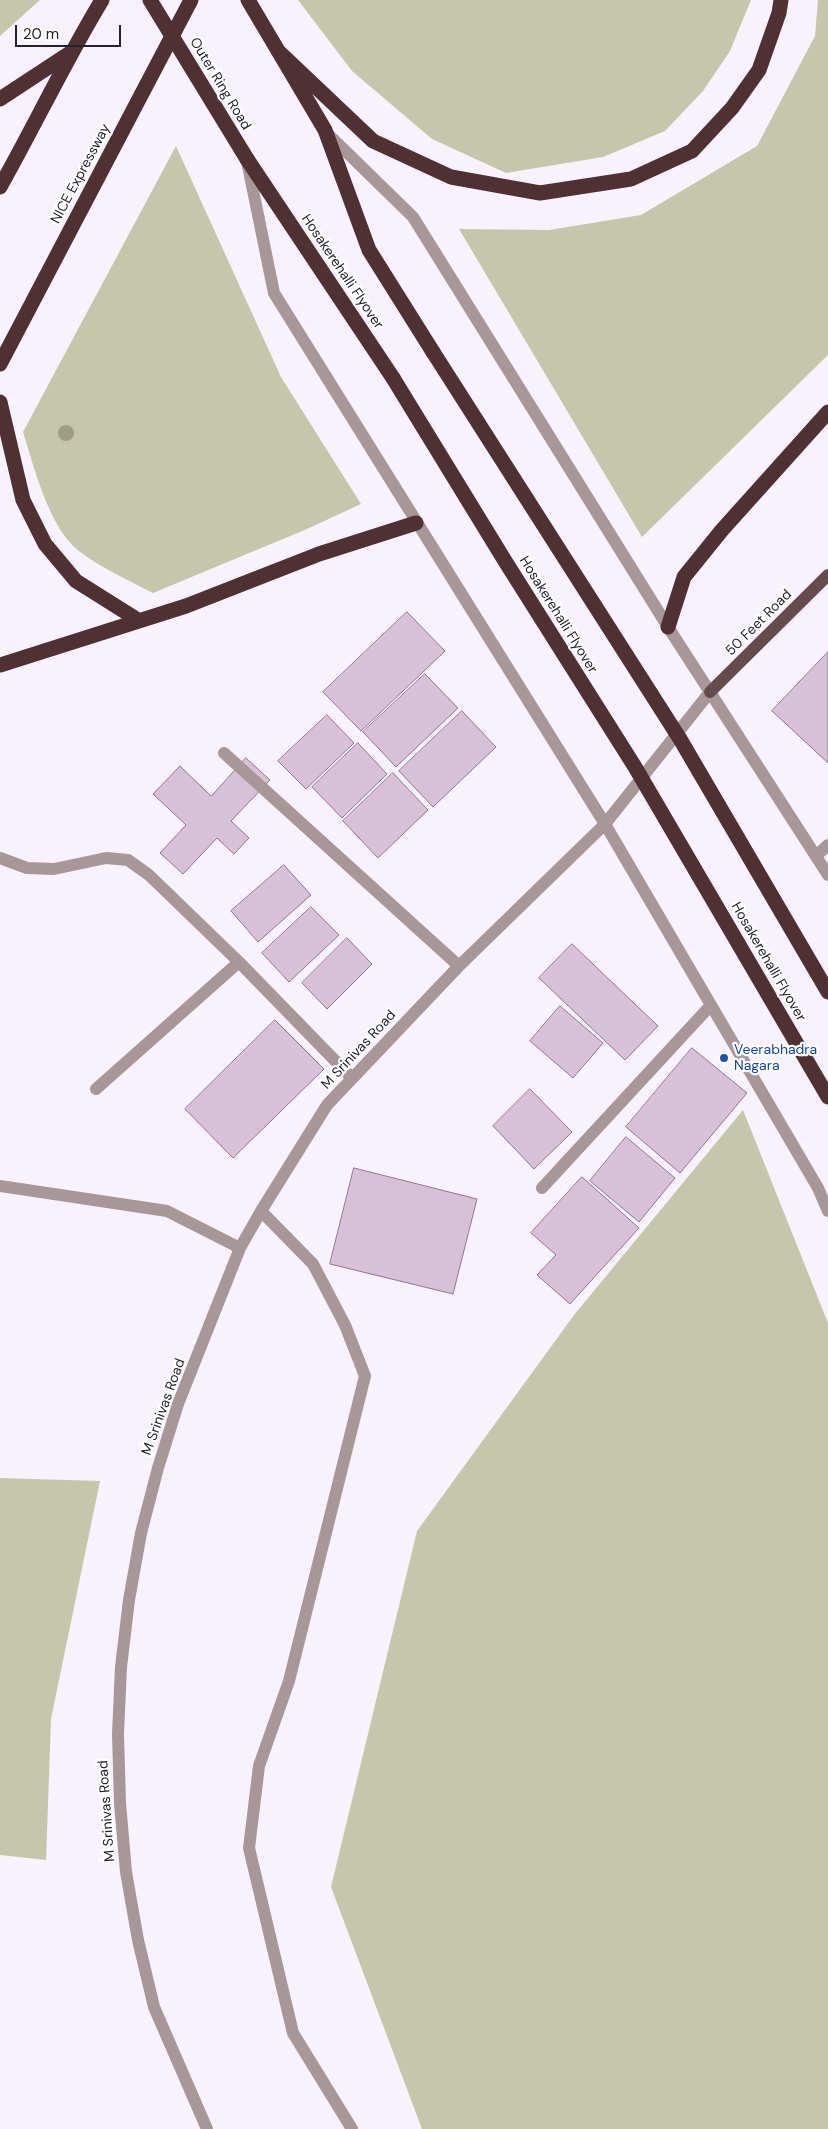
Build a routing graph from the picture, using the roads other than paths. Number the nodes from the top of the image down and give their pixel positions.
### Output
1 (102, 0) edge
2 (150, 0) edge
3 (191, 0) edge
4 (248, 0) edge
5 (780, 0) edge
6 (278, 51) junction
7 (70, 52) junction
8 (0, 98) edge
9 (325, 130) junction
10 (247, 159) junction
11 (0, 187) edge
12 (0, 364) edge
13 (0, 402) edge
14 (828, 412) edge
15 (416, 523) junction
16 (828, 575) edge
17 (138, 620) junction
18 (668, 627) junction
19 (0, 665) edge
20 (710, 692) junction
21 (224, 753) dead end
22 (604, 824) junction
23 (828, 845) edge
24 (816, 856) junction
25 (0, 858) edge
26 (828, 875) edge
27 (239, 962) junction
28 (459, 966) junction
29 (828, 992) edge
30 (711, 1004) junction
31 (352, 1078) junction
32 (96, 1089) dead end
33 (828, 1097) edge
34 (0, 1186) edge
35 (542, 1188) dead end
36 (261, 1211) junction
37 (828, 1211) edge
38 (240, 1248) junction
39 (207, 2129) edge
40 (352, 2129) edge

1 - 7 highway
2 - 10 highway, Outer Ring Road, bridge
3 - 12 highway, NICE Expressway
4 - 6 highway
5 - 6 highway
6 - 9 highway
7 - 8 highway
7 - 11 highway
9 - 18 street
9 - 29 highway, bridge
10 - 15 street
10 - 33 highway, Hosakerehalli Flyover, bridge
13 - 17 highway
14 - 18 highway
15 - 17 highway
15 - 22 street
16 - 20 main road, 50 Feet Road
17 - 19 highway
18 - 20 street
20 - 22 street, M Srinivas Road
20 - 24 street
21 - 28 street
22 - 28 street, M Srinivas Road
22 - 30 street
23 - 24 street
24 - 26 street
25 - 27 street
27 - 31 street
27 - 32 street
28 - 31 street, M Srinivas Road
30 - 35 street
30 - 37 street
31 - 36 street, M Srinivas Road
34 - 38 street
36 - 38 street, M Srinivas Road
36 - 40 street
38 - 39 street, M Srinivas Road

